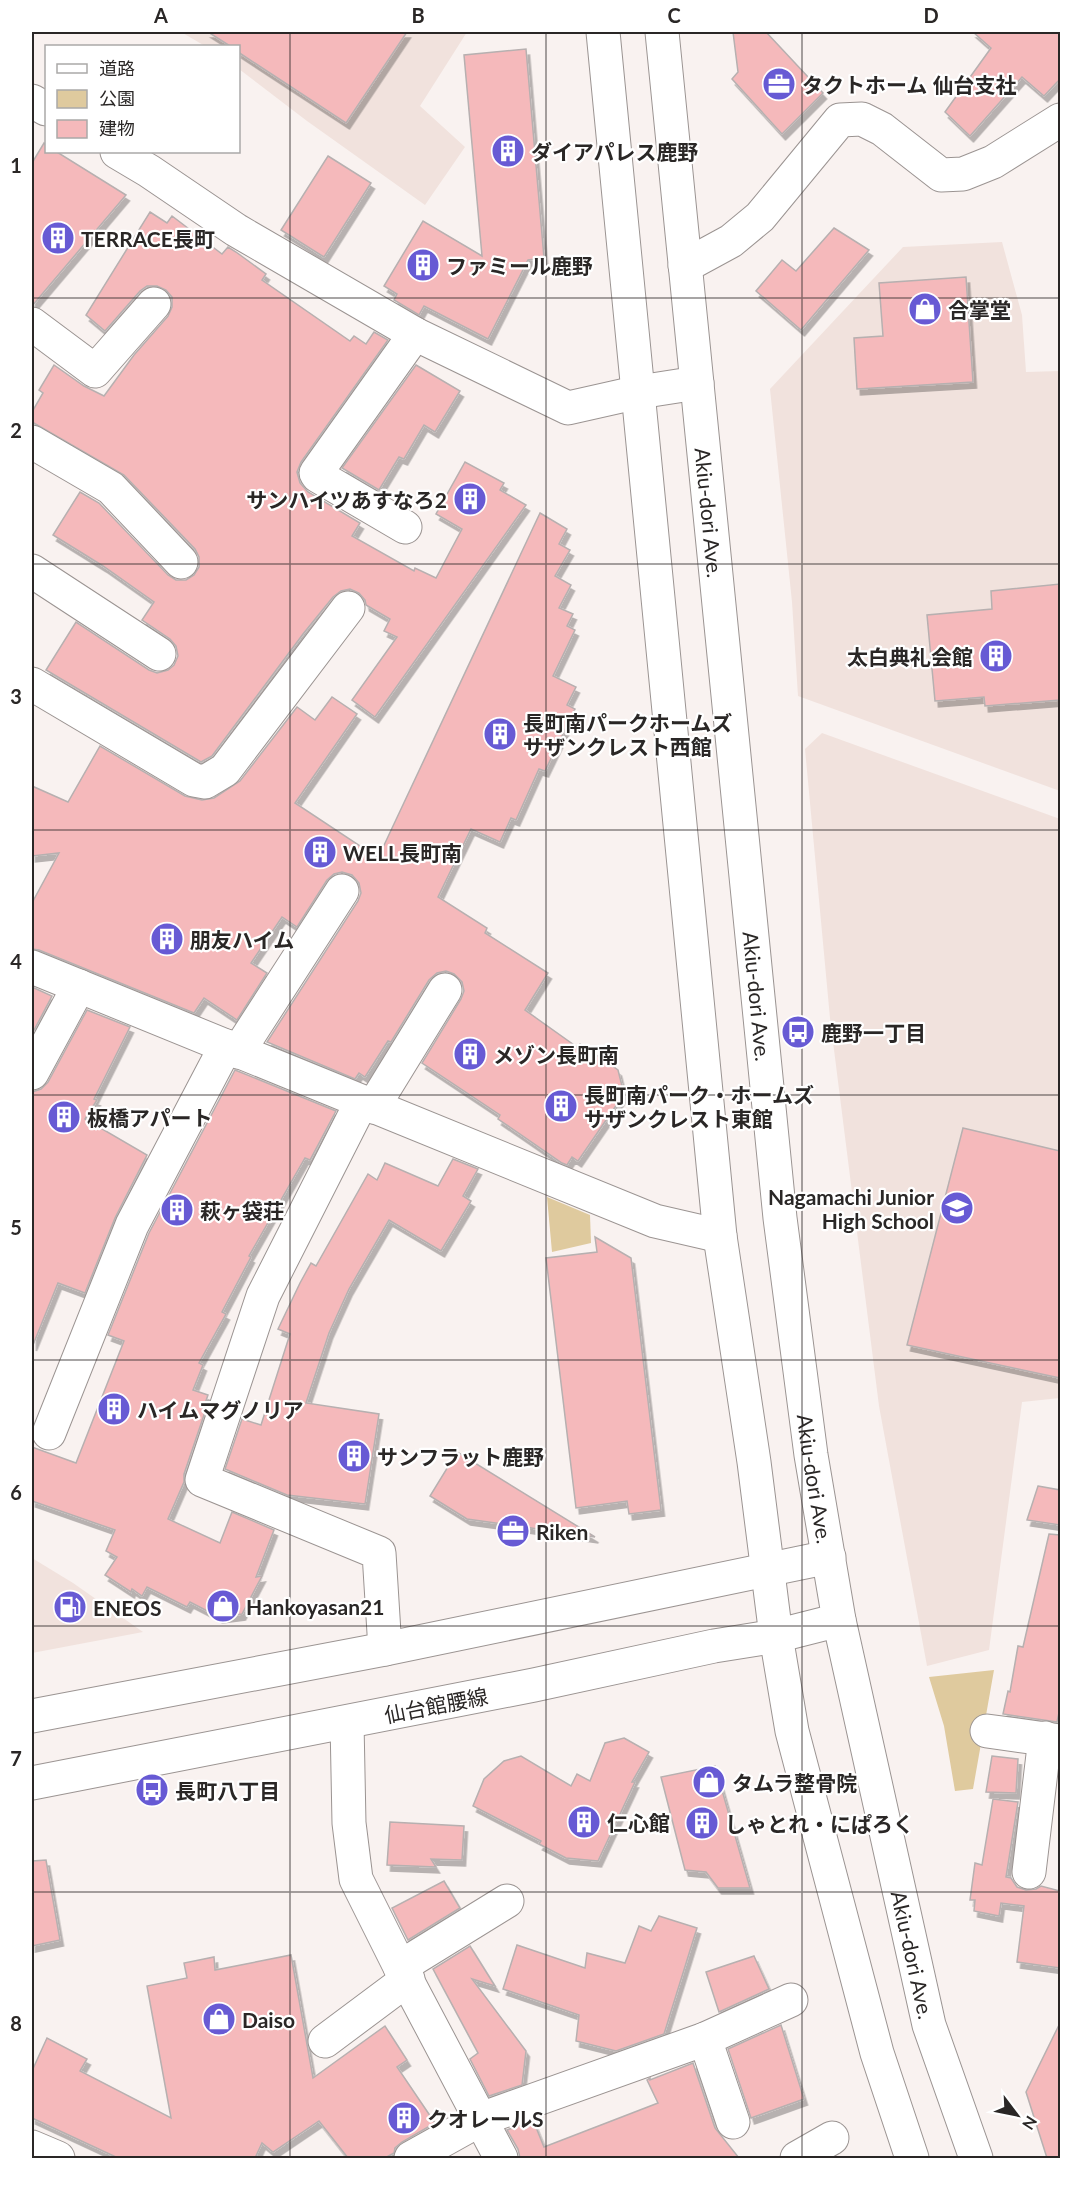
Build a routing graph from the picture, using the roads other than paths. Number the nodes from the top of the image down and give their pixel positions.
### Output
1 (603, 32) edge
2 (662, 32) edge
3 (1060, 120) edge
4 (119, 153) edge
5 (685, 266) junction
6 (154, 304) dead end
7 (32, 324) edge
8 (415, 334) junction
9 (697, 383) junction
10 (639, 392) junction
11 (32, 442) edge
12 (405, 527) dead end
13 (181, 562) dead end
14 (32, 571) edge
15 (348, 608) dead end
16 (159, 654) dead end
17 (32, 684) edge
18 (342, 891) dead end
19 (32, 967) edge
20 (79, 986) junction
21 (445, 990) dead end
22 (232, 1049) junction
23 (32, 1074) edge
24 (367, 1105) junction
25 (720, 1236) junction
26 (49, 1433) dead end
27 (829, 1557) junction
28 (767, 1570) junction
29 (839, 1620) junction
30 (776, 1636) junction
31 (385, 1649) junction
32 (32, 1716) edge
33 (347, 1722) junction
34 (987, 1731) dead end
35 (1053, 1740) edge
36 (32, 1783) edge
37 (1029, 1872) dead end
38 (507, 1902) dead end
39 (404, 1973) junction
40 (791, 2000) dead end
41 (705, 2039) junction
42 (325, 2042) dead end
43 (481, 2119) junction
44 (733, 2122) dead end
45 (832, 2138) dead end
46 (411, 2158) edge
47 (501, 2158) edge
48 (797, 2158) edge
49 (912, 2158) edge
50 (976, 2158) edge

1 - 10 main road
2 - 5 main road, Akiu-dori Ave.
3 - 5 main road
4 - 8 main road
5 - 9 main road, Akiu-dori Ave.
6 - 7 main road
8 - 10 main road
8 - 12 main road
9 - 10 main road
9 - 27 main road, Akiu-dori Ave.
10 - 25 main road
11 - 13 main road
14 - 16 main road
15 - 17 main road
18 - 22 main road
19 - 20 main road
20 - 22 main road
20 - 23 main road
21 - 24 main road
22 - 24 main road
22 - 26 main road
24 - 25 main road
24 - 31 main road
25 - 28 main road
27 - 28 main road
27 - 29 main road, Akiu-dori Ave.
28 - 30 main road
28 - 31 main road
29 - 30 main road, 仙台館腰線
29 - 50 main road, Akiu-dori Ave.
30 - 33 main road, 仙台館腰線
30 - 49 main road
31 - 32 main road
33 - 36 main road, 仙台館腰線
33 - 39 main road
34 - 35 main road
35 - 37 main road
38 - 39 main road
39 - 42 main road
39 - 43 main road
40 - 41 main road
41 - 43 main road
41 - 44 main road
43 - 46 main road
43 - 47 main road
45 - 48 main road

